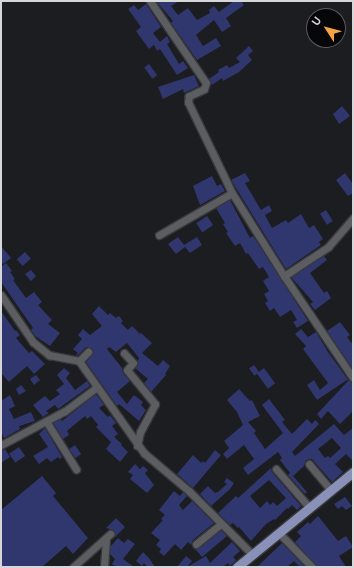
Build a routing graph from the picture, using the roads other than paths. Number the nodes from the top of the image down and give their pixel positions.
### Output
1 (150, 1) edge
2 (232, 193) junction
3 (353, 218) edge
4 (158, 235) dead end
5 (284, 276) junction
6 (1, 295) edge
7 (88, 352) dead end
8 (124, 352) dead end
9 (79, 362) junction
10 (353, 378) edge
11 (97, 387) junction
12 (46, 421) junction
13 (2, 441) edge
14 (137, 446) junction
15 (309, 464) dead end
16 (276, 469) dead end
17 (76, 470) dead end
18 (353, 472) edge
19 (331, 490) junction
20 (310, 508) junction
21 (221, 524) junction
22 (279, 533) junction
23 (196, 544) dead end
24 (252, 554) junction
25 (72, 567) edge
26 (104, 567) edge
27 (237, 567) edge
28 (312, 567) edge

1 - 2 street
2 - 4 street
2 - 5 street
3 - 5 street
5 - 10 street
6 - 9 street
7 - 9 street
8 - 14 street
9 - 11 street
11 - 12 street
11 - 14 street
12 - 13 street
12 - 17 street
14 - 21 street
15 - 19 street
16 - 20 street
18 - 19 main road
19 - 20 main road
20 - 22 main road
21 - 23 street
21 - 24 street
22 - 24 main road
22 - 28 street
24 - 27 main road
25 - 26 street

